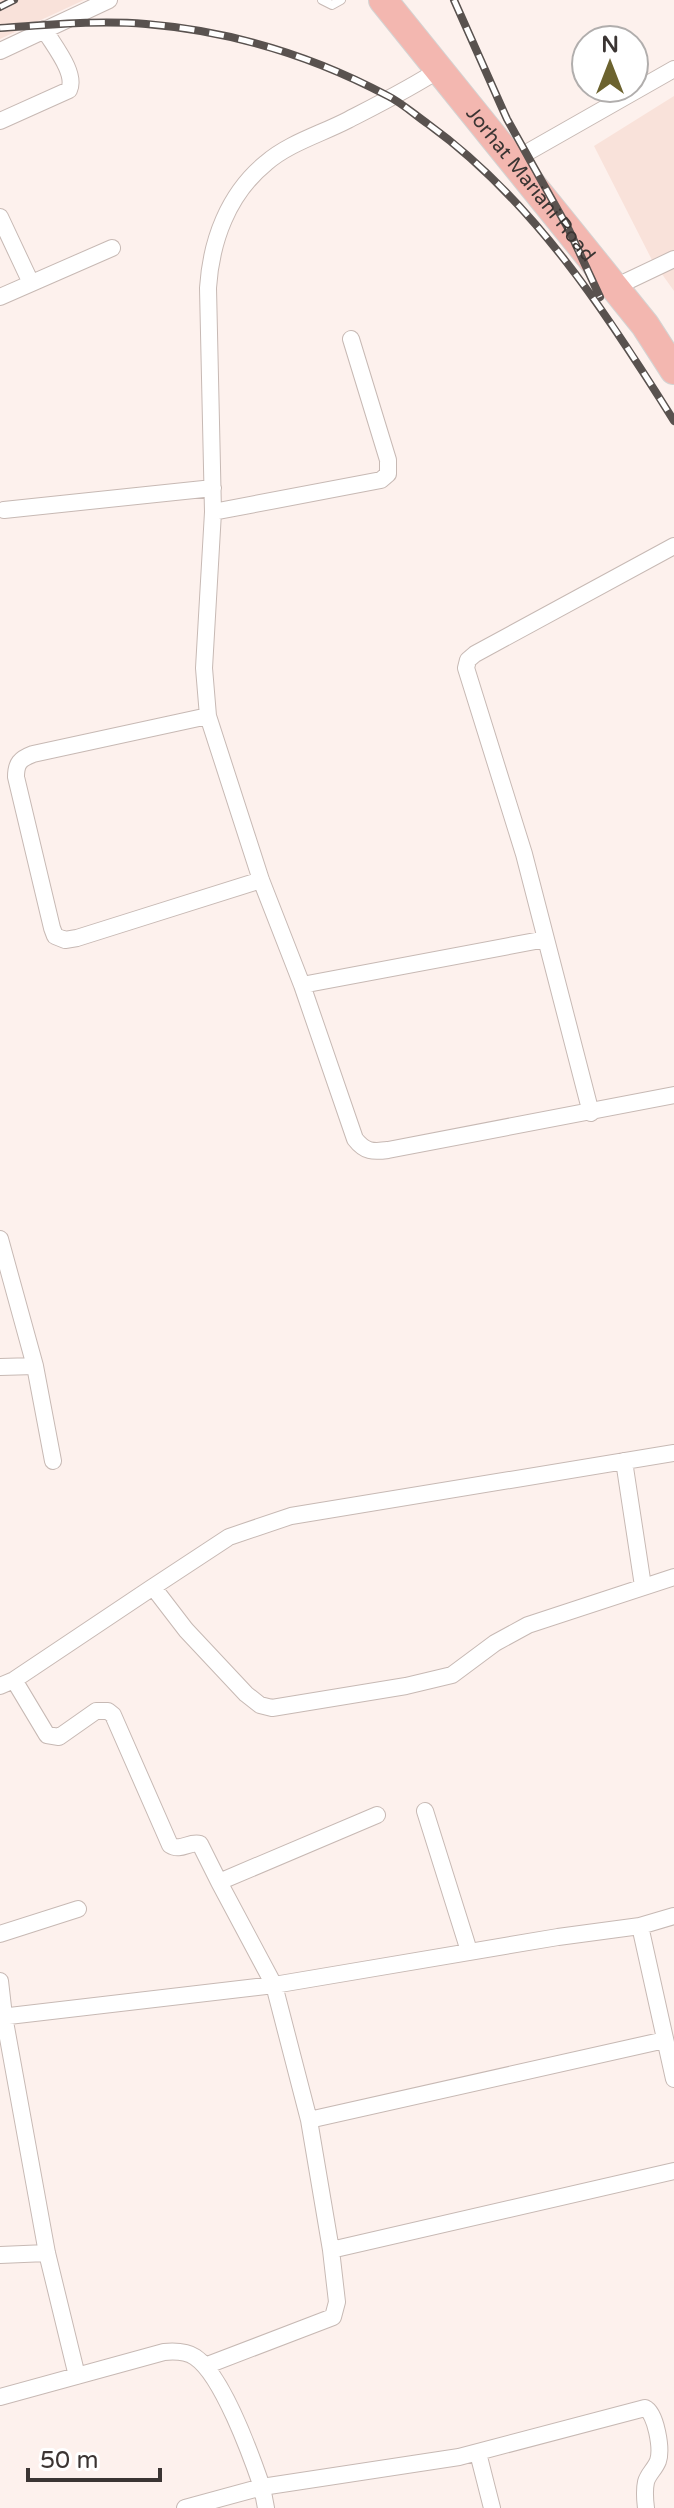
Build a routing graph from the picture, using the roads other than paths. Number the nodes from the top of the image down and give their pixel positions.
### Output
1 (109, 0) edge
2 (322, 0) edge
3 (341, 0) edge
4 (383, 0) edge
5 (44, 29) junction
6 (0, 51) edge
7 (440, 69) junction
8 (674, 69) edge
9 (0, 121) edge
10 (514, 160) junction
11 (0, 217) edge
12 (112, 248) dead end
13 (674, 259) edge
14 (31, 283) junction
15 (615, 287) junction
16 (0, 297) edge
17 (351, 339) dead end
18 (674, 370) edge
19 (213, 488) junction
20 (4, 510) dead end
21 (213, 512) junction
22 (674, 546) edge
23 (208, 716) junction
24 (261, 880) junction
25 (546, 939) junction
26 (302, 985) junction
27 (674, 1095) edge
28 (591, 1113) junction
29 (0, 1239) edge
30 (35, 1366) junction
31 (0, 1367) edge
32 (674, 1453) edge
33 (53, 1461) dead end
34 (624, 1461) junction
35 (674, 1577) edge
36 (643, 1586) junction
37 (153, 1587) junction
38 (7, 1683) edge
39 (425, 1811) dead end
40 (377, 1815) dead end
41 (219, 1882) junction
42 (78, 1909) dead end
43 (674, 1916) edge
44 (640, 1926) junction
45 (0, 1934) edge
46 (469, 1951) junction
47 (0, 1981) edge
48 (274, 1985) junction
49 (2, 2017) edge
50 (665, 2040) junction
51 (674, 2079) edge
52 (309, 2120) junction
53 (674, 2171) edge
54 (331, 2250) junction
55 (47, 2253) junction
56 (0, 2255) edge
57 (205, 2366) junction
58 (77, 2376) junction
59 (0, 2397) edge
60 (478, 2453) junction
61 (262, 2487) junction
62 (185, 2508) edge
63 (266, 2508) edge
64 (492, 2508) edge
65 (646, 2508) edge

1 - 5 street
2 - 3 lane
4 - 7 highway, Jorhat Mariani Road
5 - 6 street
5 - 9 street
7 - 10 highway, Jorhat Mariani Road
7 - 19 street
8 - 10 street
10 - 15 highway, Jorhat Mariani Road
11 - 14 street
12 - 14 street
13 - 15 street
14 - 16 street
15 - 18 highway, Jorhat Mariani Road
17 - 21 street
19 - 20 street
19 - 21 street
21 - 23 street
22 - 25 street
23 - 24 street
23 - 24 street
24 - 26 street
25 - 26 street
25 - 28 street
26 - 28 street
27 - 28 street
29 - 30 street
30 - 31 street
30 - 33 street
32 - 34 street
34 - 36 street
34 - 37 street
35 - 36 street
36 - 37 street
37 - 38 street
38 - 41 street
39 - 46 street
40 - 41 street
41 - 48 street
42 - 45 street
43 - 44 street
44 - 46 street
44 - 50 street
46 - 48 street
47 - 49 street
48 - 49 street
48 - 52 street
49 - 55 street
50 - 51 street
50 - 52 street
52 - 54 street
53 - 54 street
54 - 57 street
55 - 56 street
55 - 58 street
57 - 58 street
57 - 61 street
58 - 59 street
60 - 61 street
60 - 64 street
60 - 65 street
61 - 62 street
61 - 63 street

